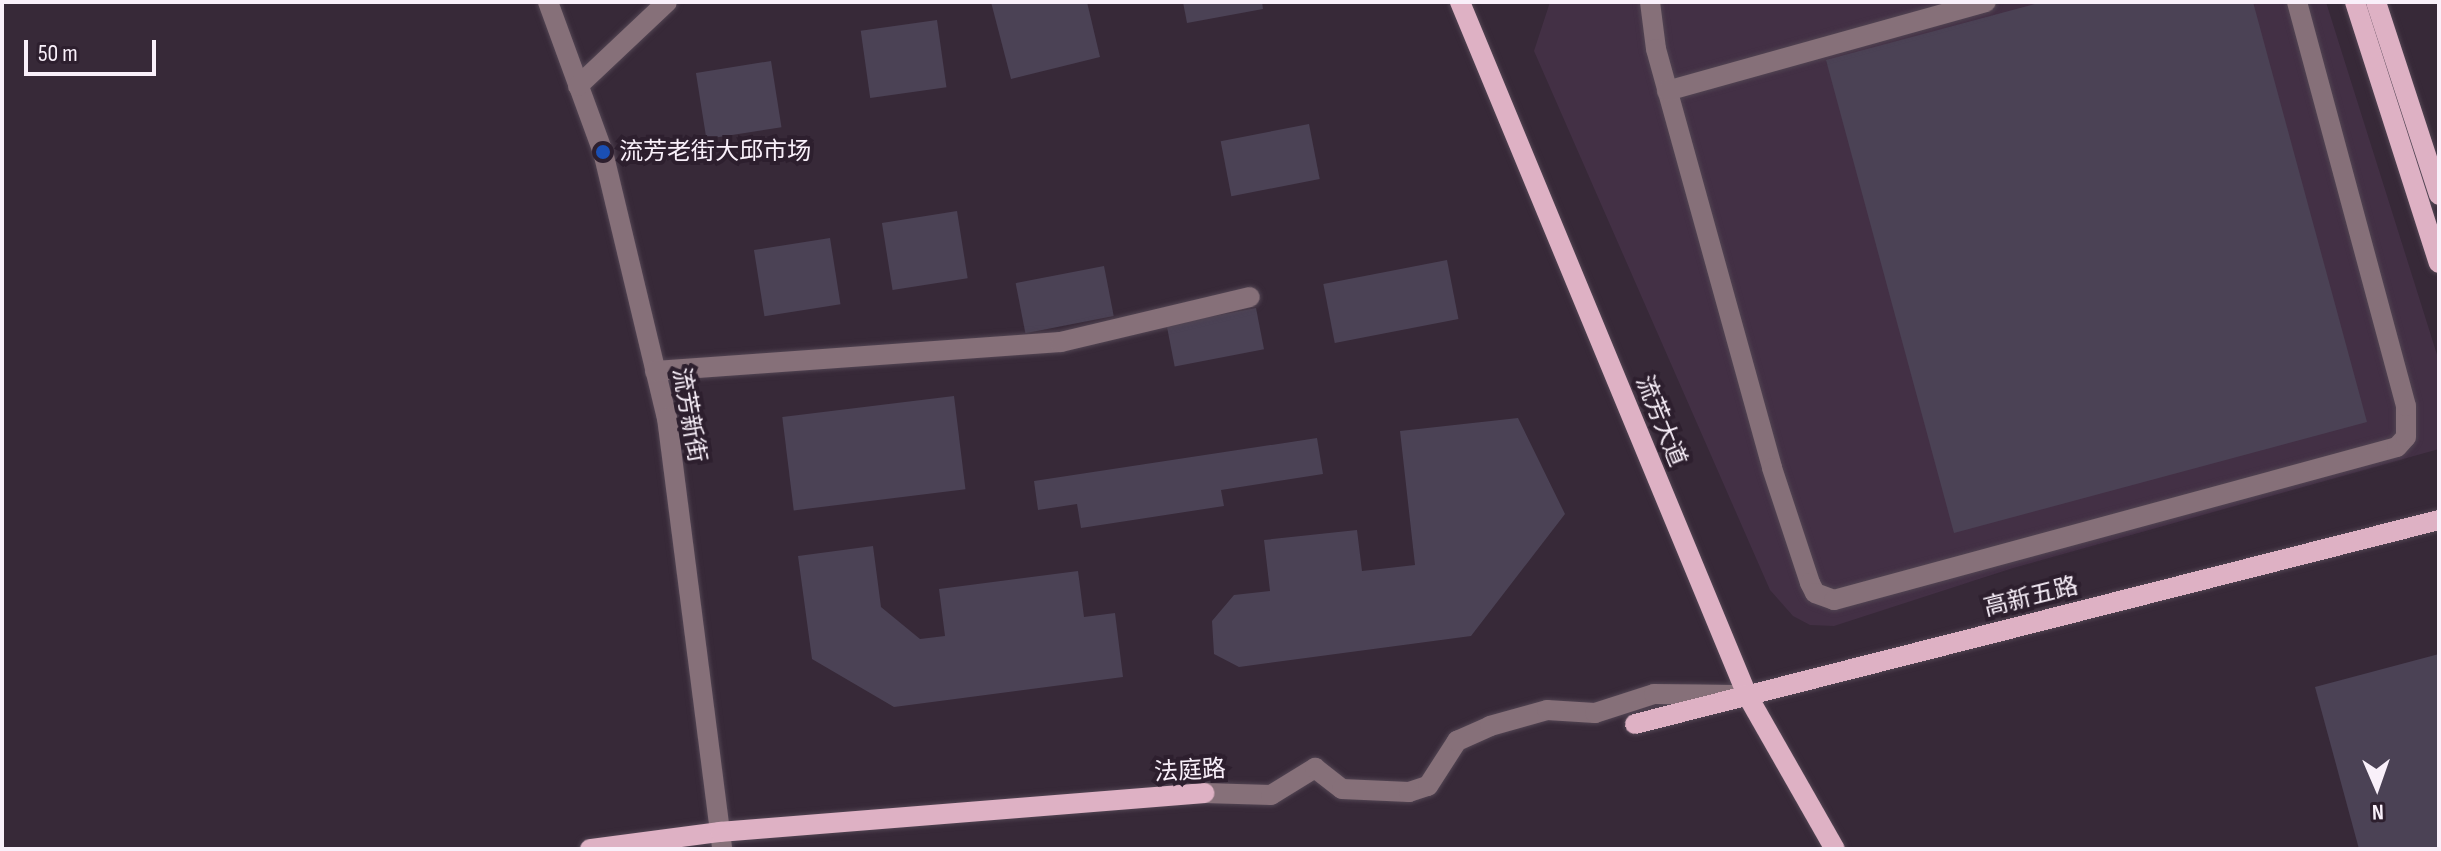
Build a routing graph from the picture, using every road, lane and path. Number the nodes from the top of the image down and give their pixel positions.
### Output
1 (548, 2) edge
2 (667, 2) edge
3 (1460, 2) edge
4 (1650, 2) edge
5 (1986, 2) edge
6 (2297, 2) edge
7 (2355, 2) edge
8 (2376, 2) edge
9 (578, 86) junction
10 (1667, 91) junction
11 (2439, 195) edge
12 (2439, 263) edge
13 (1250, 297) dead end
14 (655, 371) junction
15 (2439, 520) edge
16 (1747, 695) junction
17 (1635, 724) dead end
18 (1204, 793) joint
19 (721, 840) edge
20 (590, 849) edge
21 (1835, 849) edge

1 - 9 street, 流芳新街
2 - 9 street
3 - 16 main road, 流芳大道
4 - 10 street
5 - 10 street
6 - 10 street
7 - 12 main road
8 - 11 main road
9 - 14 street, 流芳新街
13 - 14 street
14 - 19 street, 流芳新街
15 - 16 main road, 高新五路
16 - 17 main road, 高新五路
16 - 18 street, 法庭路
16 - 21 main road, 流芳大道
18 - 19 main road, 法庭路
19 - 20 main road, 法庭路

